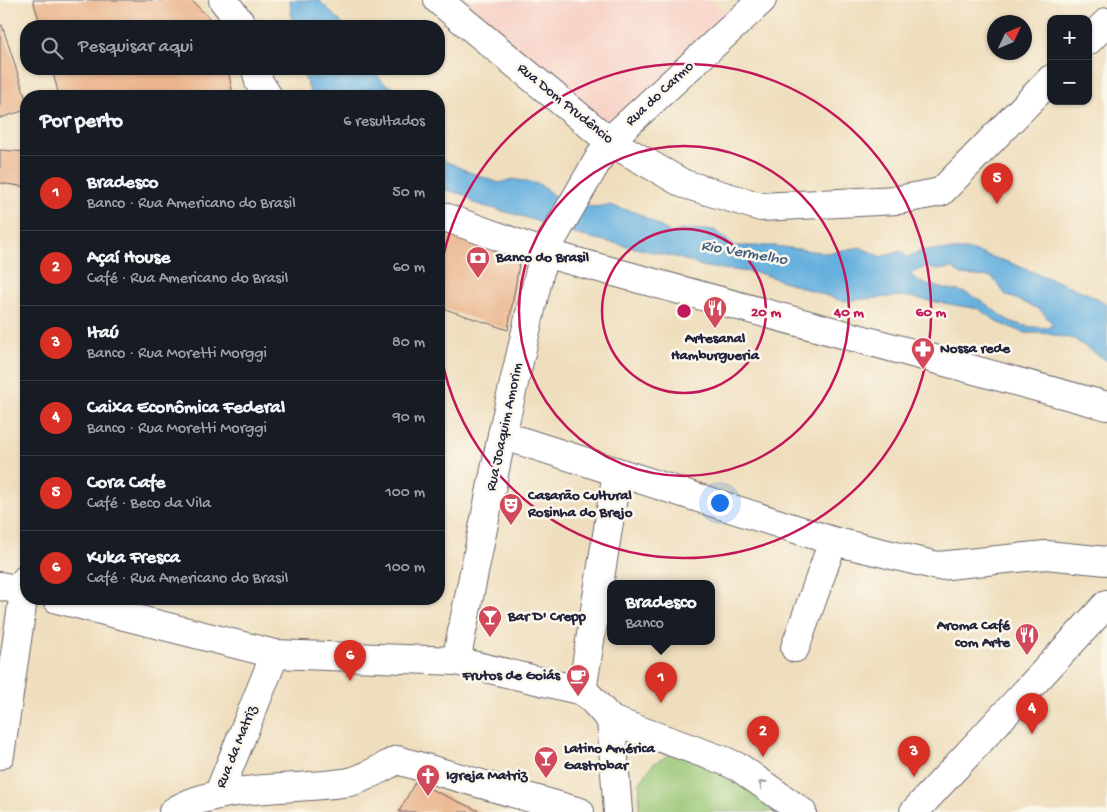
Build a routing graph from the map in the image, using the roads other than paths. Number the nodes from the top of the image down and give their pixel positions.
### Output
1 (223, 0) edge
2 (438, 0) edge
3 (762, 0) edge
4 (238, 20) edge
5 (1107, 22) edge
6 (1092, 37) edge
7 (257, 75) edge
8 (1047, 83) edge
9 (264, 90) edge
10 (604, 149) junction
11 (445, 216) edge
12 (550, 242) junction
13 (1107, 406) edge
14 (502, 435) junction
15 (617, 472) junction
16 (833, 541) junction
17 (1107, 561) edge
18 (19, 587) edge
19 (1107, 604) edge
20 (81, 605) edge
21 (795, 648) dead end
22 (275, 654) junction
23 (456, 661) junction
24 (582, 691) junction
25 (611, 720) junction
26 (0, 755) edge
27 (218, 795) junction
28 (173, 812) edge
29 (246, 812) edge
30 (580, 812) edge
31 (618, 812) edge
32 (802, 812) edge
33 (914, 812) edge

1 - 4 street
2 - 10 street, Rua Dom Prudêncio
3 - 10 street, Rua do Carmo
5 - 6 street
7 - 9 street
8 - 10 street, Rua Dom Prudêncio
10 - 12 street, Rua do Carmo
11 - 12 street
12 - 13 street
12 - 14 street, Rua Joaquim Amorim
14 - 15 street
14 - 23 street, Rua Joaquim Amorim
15 - 16 street
15 - 24 street
16 - 17 street
16 - 21 street
18 - 26 street
19 - 33 street
20 - 22 street
22 - 23 street
22 - 27 street, Rua da Matriz
23 - 24 street
24 - 25 street
25 - 31 street
32 -> 25 street
27 - 28 street, Rua da Matriz
27 - 29 street
27 - 30 street

